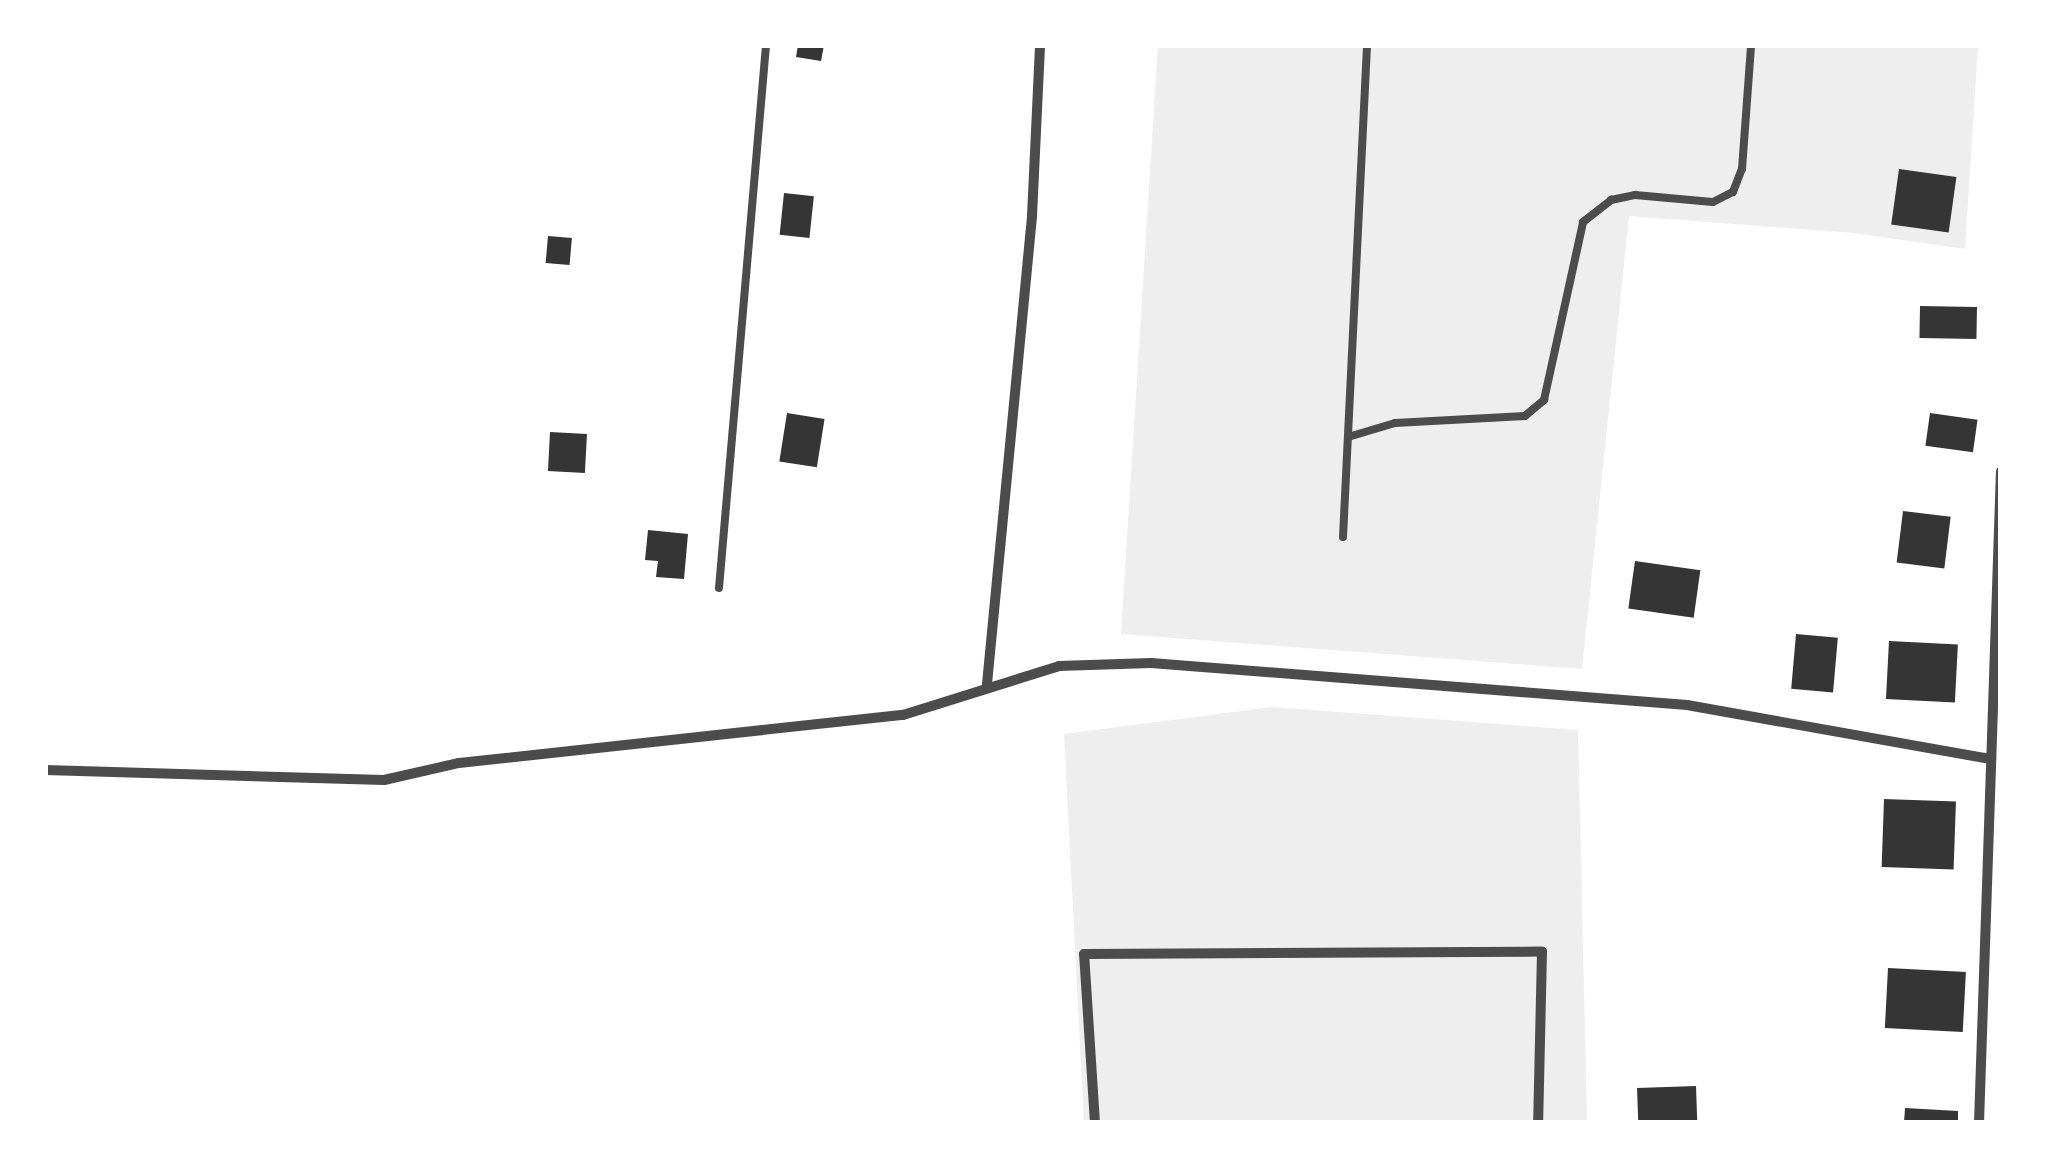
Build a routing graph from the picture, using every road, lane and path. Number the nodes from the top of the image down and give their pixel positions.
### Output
1 (766, 45) edge
2 (1040, 45) edge
3 (1367, 45) edge
4 (1751, 45) edge
5 (1348, 438) junction
6 (2001, 470) edge
7 (1343, 536) dead end
8 (719, 588) dead end
9 (987, 684) junction
10 (1991, 759) junction
11 (45, 770) edge
12 (1996, 792) edge
13 (1095, 1123) edge
14 (1538, 1123) edge
15 (1979, 1123) edge

1 - 8 lane
2 - 9 street
3 - 5 lane
4 - 5 lane
5 - 7 lane
6 - 10 street
9 - 10 street
9 - 11 street
10 - 12 street
12 - 15 street
13 - 14 street

